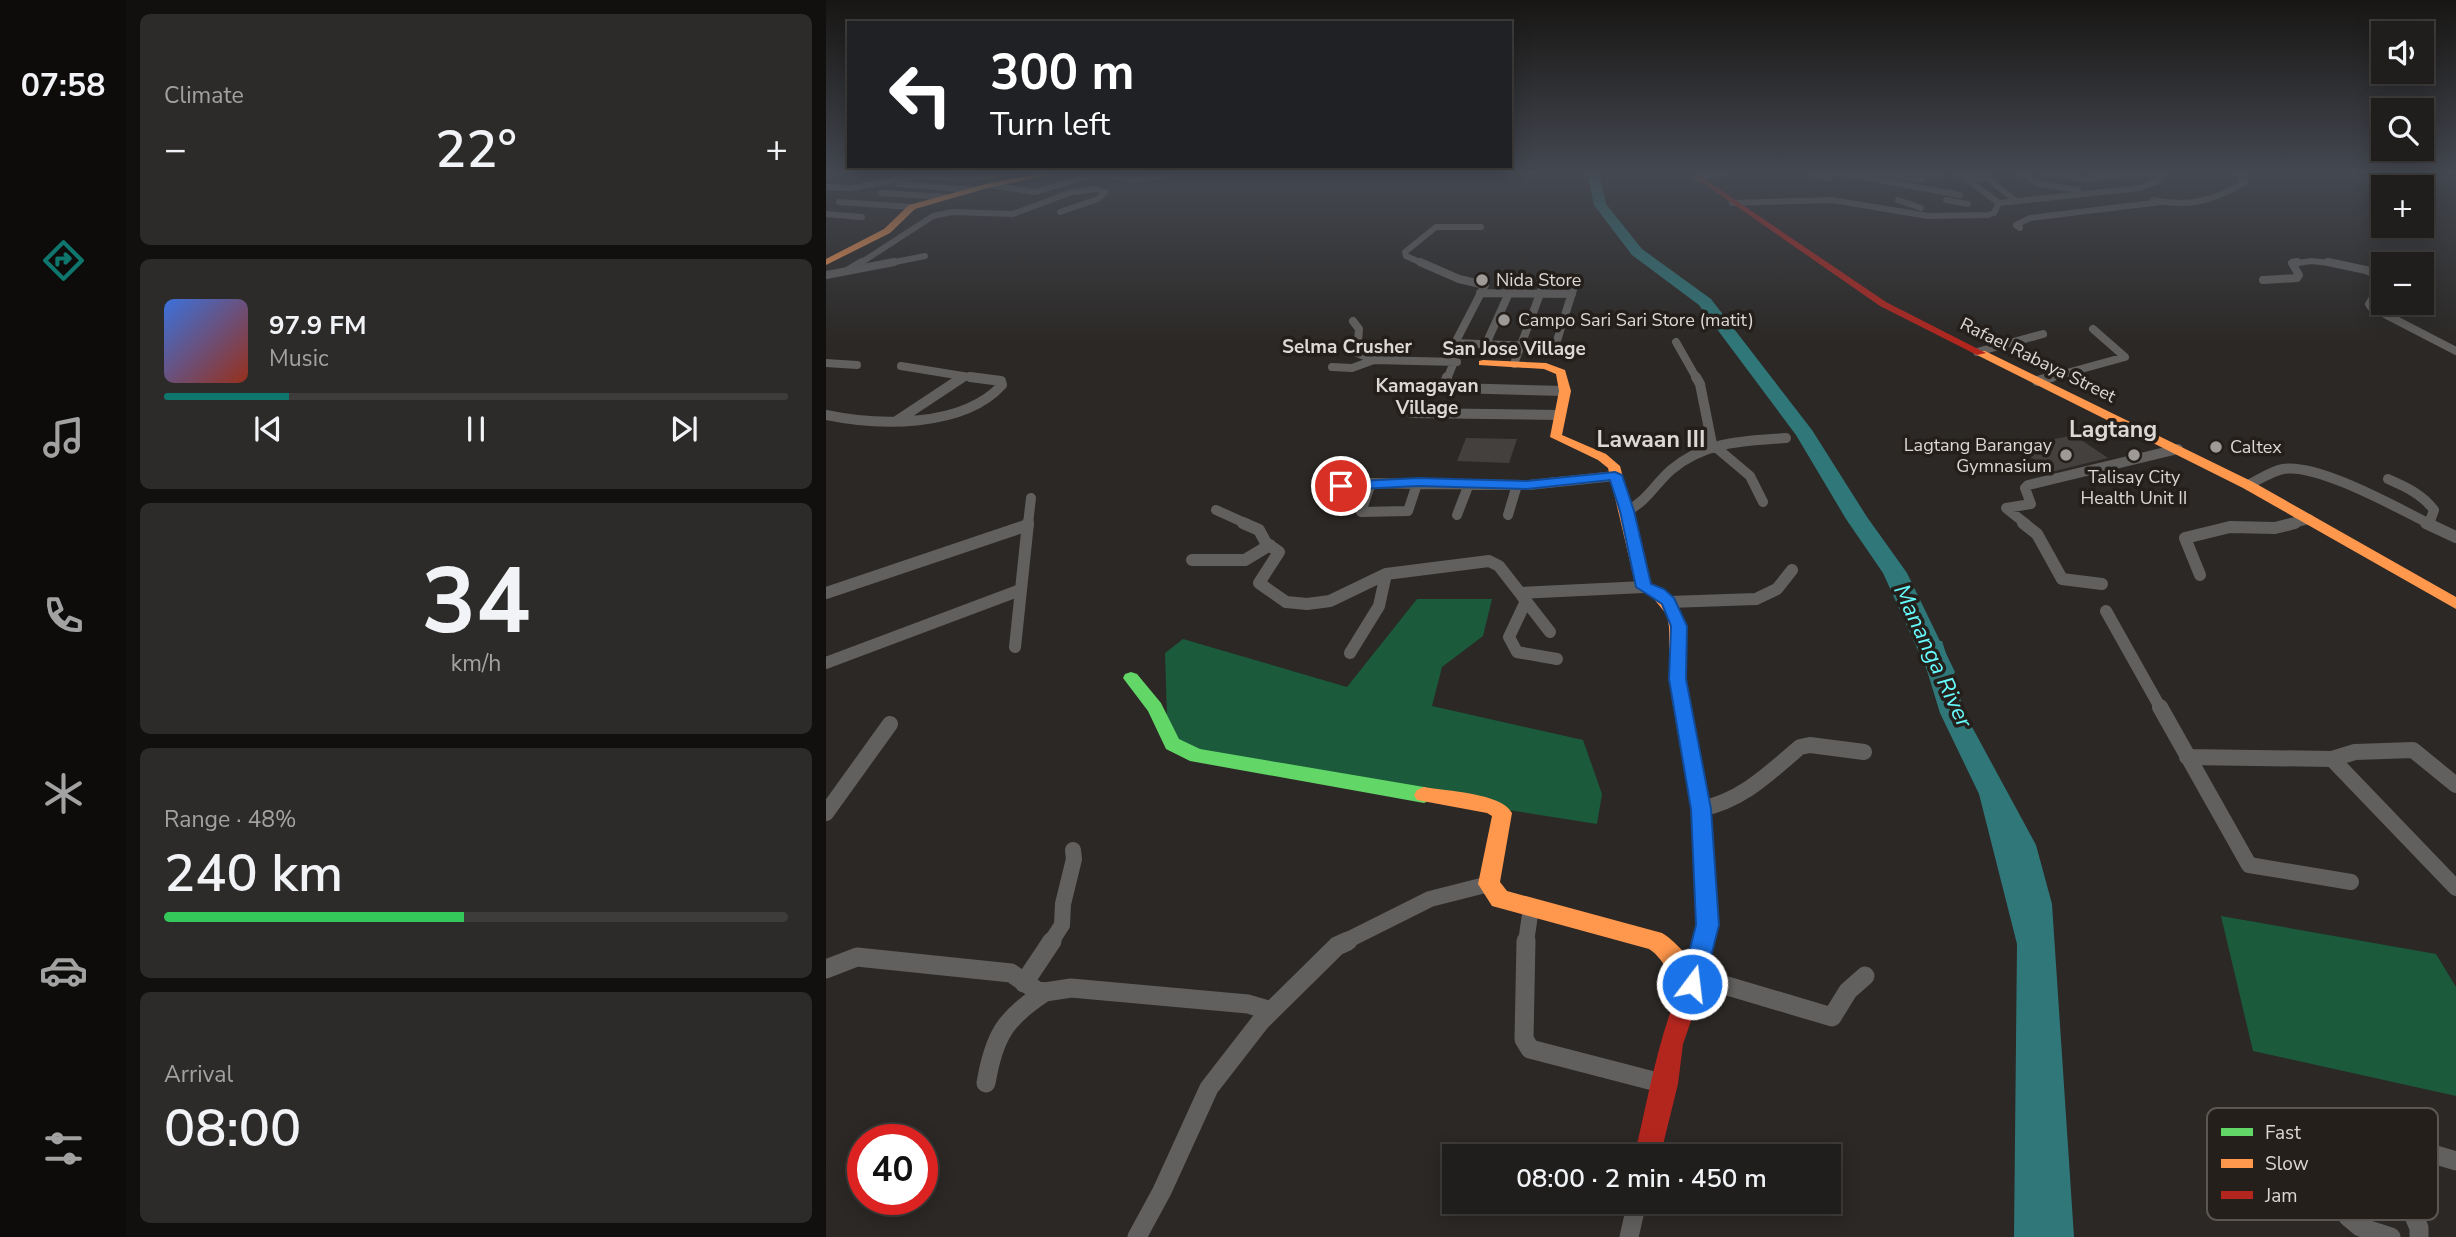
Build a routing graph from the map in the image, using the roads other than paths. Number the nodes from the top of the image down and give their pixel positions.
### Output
1 (886, 230) edge
2 (912, 230) edge
3 (1433, 230) edge
4 (1771, 230) edge
5 (925, 256) dead end
6 (826, 262) edge
7 (847, 271) junction
8 (2371, 273) edge
9 (826, 275) edge
10 (1577, 277) dead end
11 (2263, 279) dead end
12 (1544, 283) dead end
13 (1482, 289) junction
14 (1509, 293) junction
15 (1541, 293) junction
16 (1572, 294) junction
17 (2386, 315) edge
18 (1353, 321) dead end
19 (2093, 329) dead end
20 (2043, 334) dead end
21 (1676, 342) dead end
22 (1485, 346) junction
23 (1520, 346) junction
24 (1555, 348) junction
25 (1579, 348) dead end
26 (2456, 351) edge
27 (1977, 352) junction
28 (1374, 360) junction
29 (1456, 362) joint
30 (826, 363) edge
31 (1483, 363) dead end
32 (1514, 364) junction
33 (857, 365) dead end
34 (901, 366) dead end
35 (1332, 367) dead end
36 (962, 377) junction
37 (2037, 381) junction
38 (1565, 391) junction
39 (1411, 413) dead end
40 (826, 415) edge
41 (1560, 415) junction
42 (895, 422) junction
43 (1786, 438) dead end
44 (1712, 444) junction
45 (2178, 449) junction
46 (1615, 475) junction
47 (2388, 479) dead end
48 (1418, 482) junction
49 (1469, 484) junction
50 (1517, 485) junction
51 (2248, 485) junction
52 (1341, 486) dead end
53 (1370, 486) junction
54 (1031, 498) dead end
55 (1763, 502) dead end
56 (1216, 510) dead end
57 (1627, 511) junction
58 (1457, 515) dead end
59 (1508, 515) dead end
60 (2309, 519) junction
61 (1028, 525) junction
62 (2429, 525) junction
63 (2456, 537) edge
64 (1270, 545) junction
65 (1192, 560) dead end
66 (1792, 570) dead end
67 (1386, 574) junction
68 (2200, 575) dead end
69 (2102, 584) dead end
70 (1644, 587) junction
71 (1020, 590) junction
72 (826, 593) edge
73 (1523, 597) junction
74 (1669, 602) junction
75 (2456, 604) edge
76 (2106, 611) dead end
77 (1550, 632) dead end
78 (1015, 647) dead end
79 (1350, 653) dead end
80 (1557, 659) dead end
81 (826, 663) edge
82 (1131, 678) dead end
83 (890, 723) dead end
84 (1864, 752) dead end
85 (2187, 757) junction
86 (2332, 759) junction
87 (2456, 785) edge
88 (1701, 809) junction
89 (826, 813) edge
90 (1073, 850) dead end
91 (2351, 882) dead end
92 (1489, 884) junction
93 (2456, 888) edge
94 (1531, 908) junction
95 (826, 969) edge
96 (1865, 976) dead end
97 (1693, 980) junction
98 (1024, 983) junction
99 (1045, 992) junction
100 (1271, 1011) junction
101 (985, 1083) dead end
102 (1665, 1084) junction
103 (1650, 1144) edge
104 (2438, 1156) edge
105 (2456, 1161) edge
106 (1634, 1214) edge
107 (2352, 1220) edge
108 (2416, 1220) edge
109 (1137, 1237) edge
110 (1629, 1237) edge
111 (2391, 1237) edge
112 (2419, 1237) edge

1 - 6 street
2 - 7 street
3 - 13 street
4 - 27 street, Rafael Rabaya Street
5 - 7 street
7 - 9 street
8 - 11 street
10 - 16 street
12 - 15 street
13 - 14 street
13 - 22 street
14 - 15 street
14 - 22 street
15 - 16 street
15 - 23 street
16 - 24 street
17 - 26 street
18 - 28 street
19 - 37 street
20 - 27 street
21 - 44 street
22 - 23 street
23 - 24 street
23 - 32 street
24 - 25 street
27 - 37 street, Rafael Rabaya Street
28 - 29 street
28 - 35 street
29 - 38 street
30 - 33 street
31 - 32 street
32 - 38 street
34 - 36 street
36 - 42 street
36 - 42 street
37 - 45 street, Rafael Rabaya Street
38 - 41 street
39 - 41 street
40 - 42 street
41 - 46 street
43 - 44 street
44 - 55 street
44 - 57 street
45 - 51 street, Rafael Rabaya Street
45 - 69 street
46 - 50 street
46 - 57 street
47 - 62 street
48 - 49 street
48 - 53 street
48 - 53 street
49 - 50 street
49 - 58 street
50 - 59 street
51 - 60 street, Rafael Rabaya Street
51 - 62 street
52 - 53 street
54 - 61 street
56 - 64 street
57 - 70 street
60 - 68 street
60 - 75 street, Rafael Rabaya Street
61 - 71 street
61 - 72 street
62 - 63 street
64 - 65 street
64 - 67 street
66 - 74 street
67 - 73 street
67 - 79 street
70 - 73 street
70 - 74 street
71 - 78 street
71 - 81 street
73 - 77 street
73 - 80 street
74 - 88 street
76 - 85 street
82 - 92 street
83 - 89 street
84 - 88 street
85 - 86 street
85 - 91 street
86 - 87 street
86 - 93 street
88 - 97 street
90 - 98 street
92 - 94 street
92 - 100 street
94 - 97 street
94 - 102 street
95 - 98 street
96 - 97 street
97 - 102 street
98 - 99 street
99 - 100 street
99 - 101 street
100 - 109 street
102 - 103 street
104 - 105 street
106 - 110 street
107 - 111 street
108 - 112 street

